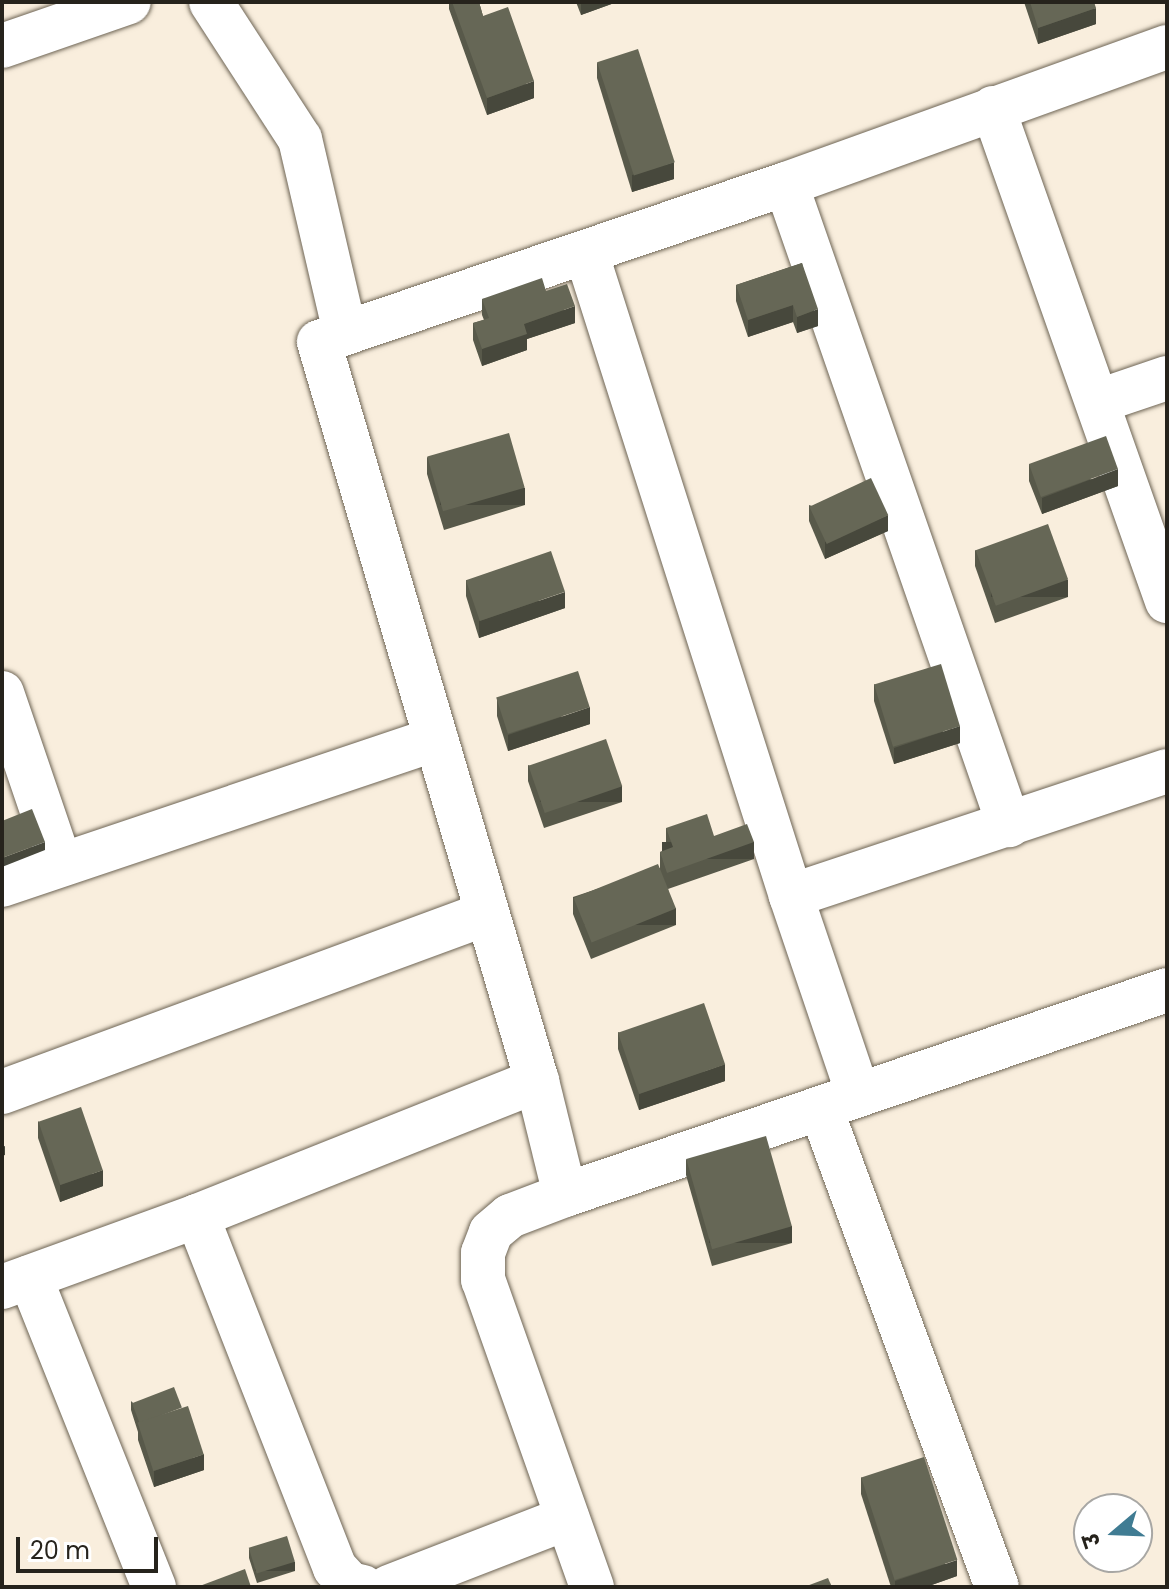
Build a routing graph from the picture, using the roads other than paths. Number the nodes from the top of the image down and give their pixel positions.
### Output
1 (129, 2) edge
2 (211, 2) edge
3 (2, 46) edge
4 (1167, 47) edge
5 (993, 108) junction
6 (786, 184) junction
7 (586, 252) junction
8 (345, 333) junction
9 (1167, 378) edge
10 (1099, 401) junction
11 (1167, 601) edge
12 (2, 693) edge
13 (436, 739) junction
14 (1167, 771) edge
15 (1009, 825) junction
16 (60, 863) junction
17 (2, 885) edge
18 (791, 896) junction
19 (485, 914) junction
20 (1167, 990) edge
21 (537, 1081) junction
22 (2, 1092) edge
23 (839, 1101) junction
24 (565, 1195) junction
25 (197, 1216) junction
26 (16, 1282) edge
27 (567, 1518) junction
28 (154, 1587) edge
29 (363, 1587) edge
30 (389, 1587) edge
31 (592, 1587) edge
32 (997, 1587) edge

1 - 3 street
2 - 8 street
4 - 5 street
5 - 6 street
5 - 10 street
6 - 7 street
6 - 15 street
7 - 8 street
7 - 18 street
8 - 13 street
9 - 10 street
10 - 11 street
12 - 16 street
13 - 16 street
13 - 19 street
14 - 15 street
15 - 18 street
16 - 17 street
18 - 23 street
19 - 21 street
19 - 22 street
20 - 23 street
21 - 24 street
21 - 25 street
23 - 24 street
23 - 32 street
24 - 27 street
25 - 26 street
25 - 29 street
26 - 28 street
27 - 30 street
27 - 31 street

